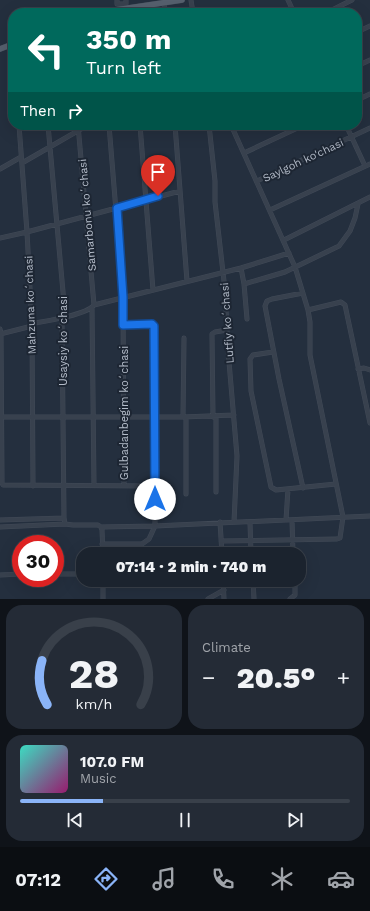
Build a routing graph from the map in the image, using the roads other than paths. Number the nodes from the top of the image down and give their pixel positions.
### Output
1 (118, 0) edge
2 (126, 0) edge
3 (182, 0) edge
4 (352, 0) edge
5 (164, 3) junction
6 (140, 8) edge
7 (164, 8) edge
8 (336, 8) edge
9 (370, 128) edge
10 (18, 130) edge
11 (48, 130) edge
12 (73, 130) edge
13 (78, 130) edge
14 (109, 130) edge
15 (140, 130) edge
16 (175, 130) edge
17 (209, 130) edge
18 (233, 130) edge
19 (293, 130) edge
20 (349, 130) edge
21 (352, 136) junction
22 (49, 146) junction
23 (244, 153) junction
24 (21, 157) junction
25 (22, 163) junction
26 (370, 164) edge
27 (365, 166) junction
28 (0, 169) edge
29 (257, 181) junction
30 (180, 190) junction
31 (370, 197) edge
32 (147, 199) junction
33 (358, 204) junction
34 (117, 208) junction
35 (270, 210) junction
36 (87, 216) junction
37 (57, 224) junction
38 (27, 232) junction
39 (0, 238) edge
40 (284, 240) junction
41 (289, 253) junction
42 (295, 267) junction
43 (241, 268) junction
44 (222, 272) junction
45 (187, 281) junction
46 (244, 284) junction
47 (154, 290) junction
48 (303, 293) junction
49 (123, 297) junction
50 (93, 306) junction
51 (308, 310) junction
52 (64, 317) junction
53 (247, 319) dead end
54 (123, 325) junction
55 (32, 326) junction
56 (0, 329) edge
57 (227, 330) junction
58 (1, 334) edge
59 (184, 338) dead end
60 (273, 352) junction
61 (358, 369) junction
62 (370, 370) edge
63 (234, 415) junction
64 (63, 416) junction
65 (124, 416) junction
66 (215, 416) junction
67 (1, 417) edge
68 (33, 417) junction
69 (93, 417) junction
70 (155, 417) junction
71 (185, 417) junction
72 (370, 423) edge
73 (336, 484) junction
74 (32, 486) junction
75 (63, 486) junction
76 (94, 486) junction
77 (124, 486) junction
78 (155, 486) junction
79 (303, 488) junction
80 (288, 489) junction
81 (216, 492) dead end
82 (186, 494) dead end
83 (370, 516) edge
84 (343, 517) junction
85 (64, 518) junction
86 (0, 520) edge
87 (286, 520) junction
88 (292, 520) junction
89 (220, 522) junction
90 (234, 522) junction
91 (250, 522) junction
92 (65, 524) junction
93 (155, 526) junction
94 (0, 527) edge
95 (101, 527) junction
96 (251, 539) junction
97 (293, 539) junction
98 (221, 541) junction
99 (102, 544) joint
100 (138, 544) junction
101 (138, 547) edge
102 (221, 547) edge
103 (251, 547) edge
104 (294, 547) edge
105 (12, 574) edge
106 (64, 574) edge
107 (76, 574) edge
108 (0, 575) edge
109 (103, 587) edge
110 (224, 587) edge
111 (253, 587) edge
112 (295, 587) edge
113 (224, 590) junction
114 (103, 599) edge
115 (208, 599) edge
116 (224, 599) edge
117 (254, 599) edge
118 (290, 599) edge

1 - 2 street
3 - 5 main road
4 - 8 street
5 - 6 main road
5 - 7 street
9 - 21 street, Saylgoh ko'chasi
10 - 24 street, Mahzuna koʻchasi
11 - 22 street, Usaysiy koʻchasi
12 - 22 street
13 - 36 street, Samarbonu koʻchasi
14 - 34 street, Gulbadanbegim koʻchasi
15 - 32 street
16 - 30 street
17 - 44 street, Lutfiy koʻchasi
18 - 23 street
19 - 23 street
20 - 21 street
21 - 27 street
21 - 29 street, Saylgoh ko'chasi
22 - 25 street
22 - 37 street, Usaysiy koʻchasi
23 - 29 street
24 - 25 street, Mahzuna koʻchasi
24 - 28 street
25 - 38 street, Mahzuna koʻchasi
26 - 27 street
27 - 35 street
29 - 35 street
30 - 32 street
30 - 45 street
31 - 33 street
32 - 34 street
32 - 47 street
33 - 40 street
33 - 42 street
34 - 36 street
34 - 49 street, Gulbadanbegim koʻchasi
35 - 40 street
36 - 37 street
36 - 50 street, Samarbonu koʻchasi
37 - 38 street
37 - 52 street, Usaysiy koʻchasi
38 - 39 street
38 - 55 street, Mahzuna koʻchasi
40 - 41 street
41 - 42 street
41 - 43 street
42 - 46 street
42 - 48 street
43 - 44 street
43 - 46 street
44 - 45 street
44 - 57 street, Lutfiy koʻchasi
45 - 47 street
46 - 53 street
47 - 49 street
48 - 51 street
48 - 60 street
49 - 50 street
49 - 54 street, Gulbadanbegim koʻchasi
50 - 52 street
50 - 69 street, Samarbonu koʻchasi
51 - 61 street
51 - 73 street
52 - 55 street
52 - 64 street, Usaysiy koʻchasi
54 - 65 street, Gulbadanbegim koʻchasi
54 - 70 street
55 - 58 street
55 - 68 street, Mahzuna koʻchasi
56 - 58 street
57 - 63 street, Lutfiy koʻchasi
57 - 66 street
58 - 67 street
59 - 71 street
60 - 79 street
60 - 80 street
61 - 62 street
61 - 72 street
63 - 66 street
63 - 90 street, Lutfiy koʻchasi
64 - 68 street
64 - 69 street
64 - 75 street, Usaysiy koʻchasi
65 - 69 street
65 - 70 street
65 - 77 street, Gulbadanbegim koʻchasi
66 - 71 street
66 - 81 street
67 - 68 street
67 - 74 street
68 - 74 street, Mahzuna koʻchasi
69 - 76 street, Samarbonu koʻchasi
70 - 71 street
70 - 78 street
71 - 82 street
73 - 79 street
73 - 84 street
74 - 75 street
75 - 76 street
75 - 85 street, Usaysiy koʻchasi
76 - 77 street
77 - 78 street
78 - 93 street
79 - 80 street
80 - 87 street
83 - 84 street
84 - 88 street
84 - 97 street
85 - 86 street
85 - 92 street, Usaysiy koʻchasi
87 - 88 street
87 - 91 street
88 - 97 street
89 - 90 street
89 - 93 street
89 - 98 street
90 - 91 street
91 - 96 street
92 - 94 street
92 - 95 street
93 - 95 street
93 - 100 street
95 - 99 street
96 - 97 street
96 - 98 street
96 - 103 street
97 - 104 street
98 - 102 street
99 - 100 street
100 - 101 street
105 - 108 street
106 - 107 street
109 - 114 street
110 - 113 street
111 - 117 street
112 - 118 street
113 - 115 street
113 - 116 street

